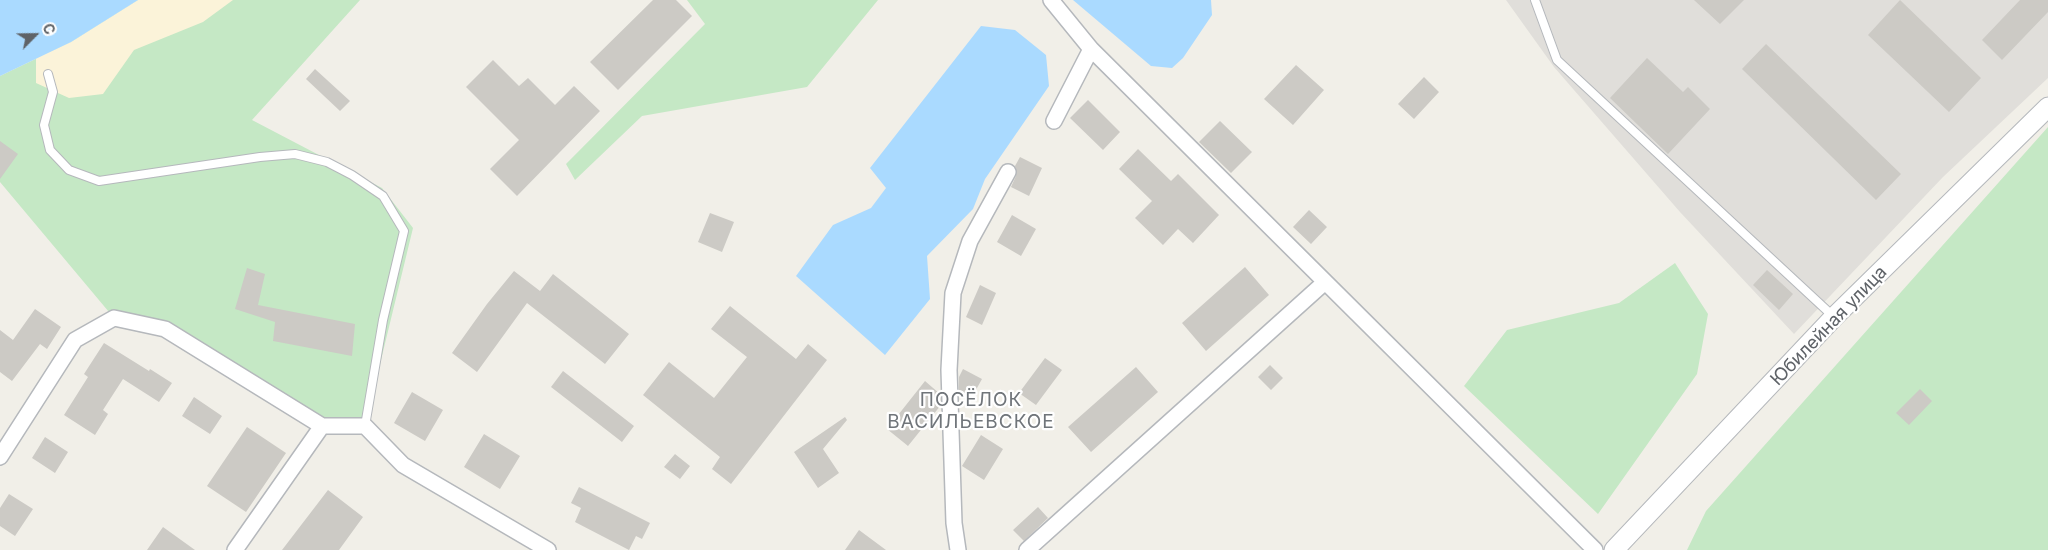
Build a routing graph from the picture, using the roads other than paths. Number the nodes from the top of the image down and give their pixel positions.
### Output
1 (1051, 0) edge
2 (1534, 0) edge
3 (1091, 49) junction
4 (48, 74) dead end
5 (2048, 106) edge
6 (1054, 121) dead end
7 (1008, 172) dead end
8 (1325, 282) junction
9 (1834, 317) junction
10 (322, 426) junction
11 (365, 426) junction
12 (0, 457) edge
13 (235, 550) edge
14 (548, 550) edge
15 (958, 550) edge
16 (1027, 550) edge
17 (1595, 550) edge
18 (1614, 550) edge

1 - 3 street
2 - 9 lane
3 - 6 street
3 - 8 street
4 - 11 lane
5 - 9 street, Юбилейная улица
7 - 15 street
8 - 16 street
8 - 17 street
9 - 18 street, Юбилейная улица
10 - 11 street
10 - 12 street
10 - 13 street
11 - 14 street

